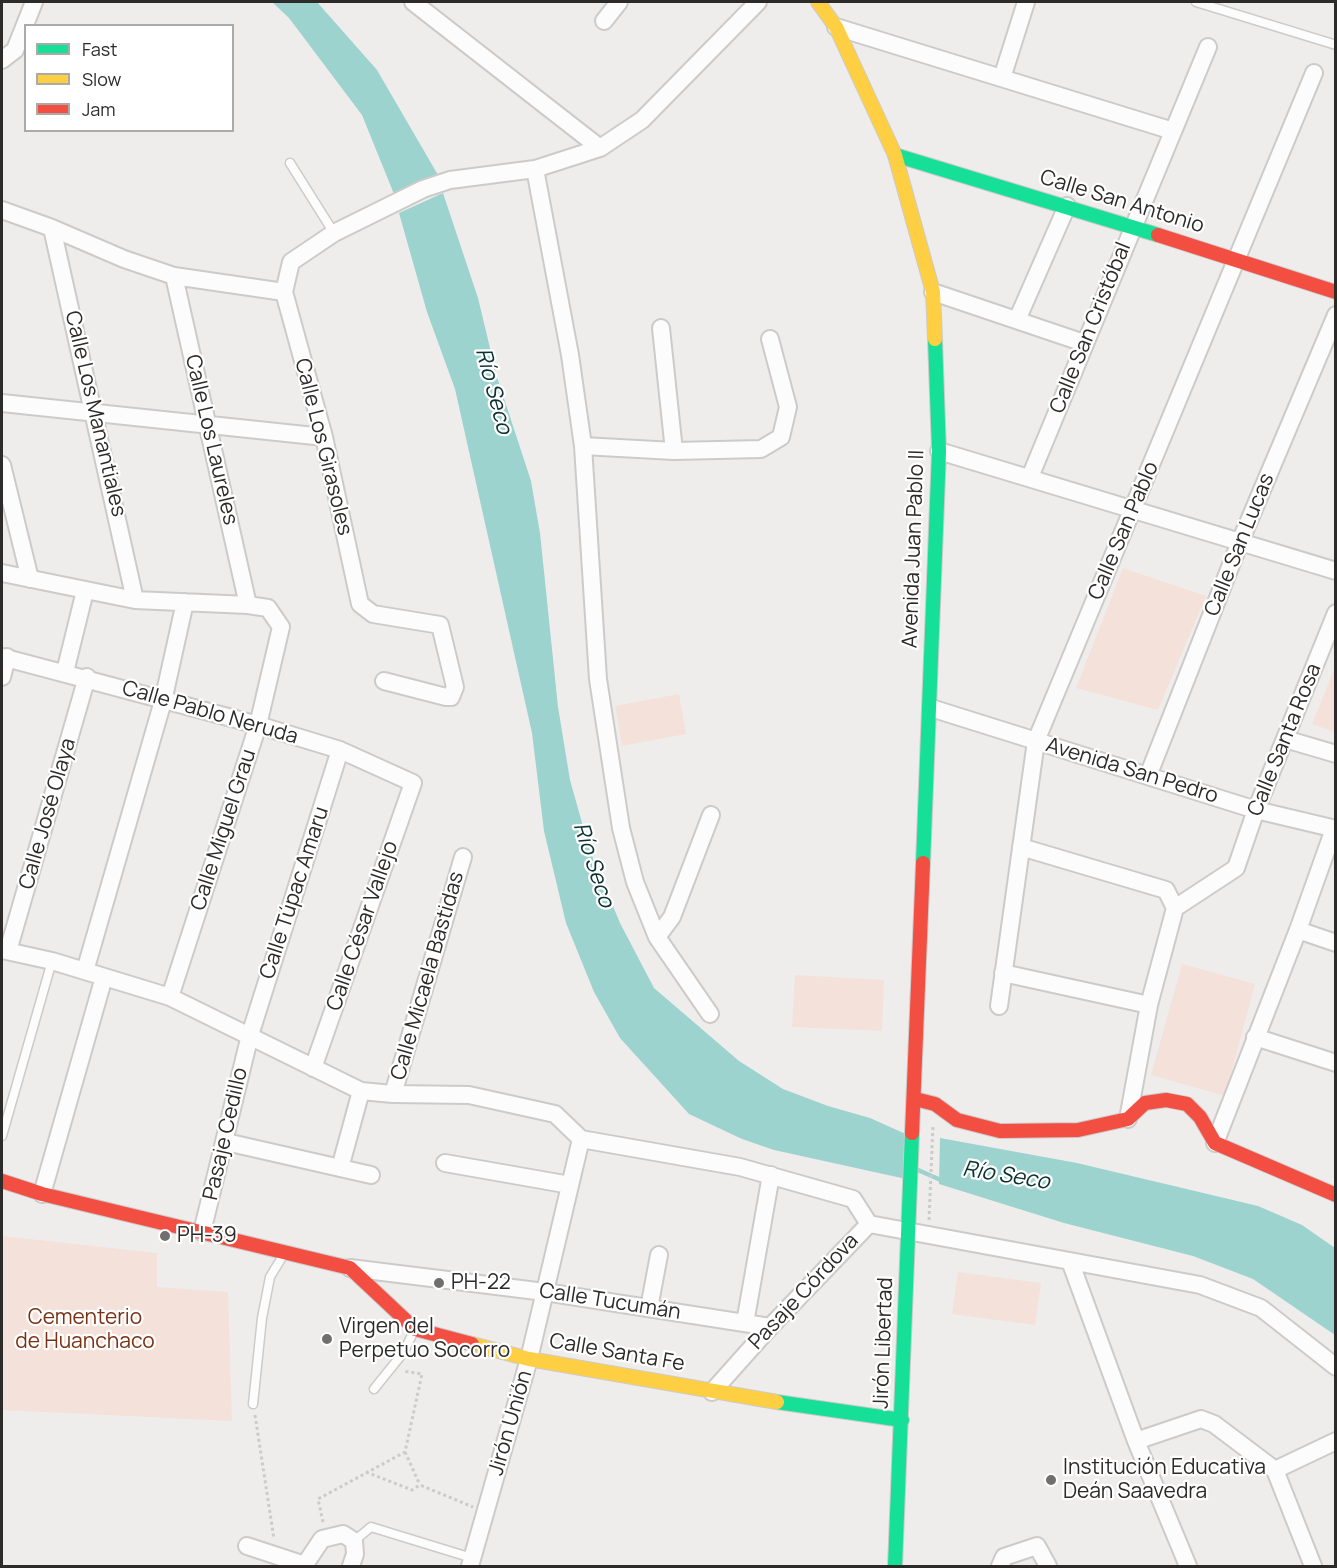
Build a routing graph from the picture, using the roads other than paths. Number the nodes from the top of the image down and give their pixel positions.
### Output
1 (34, 2) edge
2 (414, 2) edge
3 (619, 2) edge
4 (758, 2) edge
5 (818, 2) edge
6 (1026, 2) edge
7 (1196, 2) edge
8 (604, 21) dead end
9 (25, 24) edge
10 (24, 27) edge
11 (837, 27) junction
12 (1335, 45) edge
13 (1208, 47) dead end
14 (2, 60) edge
15 (1314, 73) dead end
16 (1002, 78) junction
17 (1173, 131) junction
18 (600, 148) junction
19 (896, 155) junction
20 (290, 163) dead end
21 (535, 169) junction
22 (1067, 206) junction
23 (2, 210) edge
24 (1133, 227) junction
25 (52, 228) junction
26 (334, 233) junction
27 (1236, 259) junction
28 (174, 276) junction
29 (284, 292) junction
30 (933, 292) junction
31 (1335, 292) edge
32 (1335, 315) edge
33 (1017, 320) junction
34 (661, 328) dead end
35 (770, 339) dead end
36 (1084, 343) junction
37 (2, 403) edge
38 (96, 413) junction
39 (206, 425) junction
40 (324, 437) junction
41 (583, 446) junction
42 (675, 451) junction
43 (939, 451) junction
44 (2, 465) edge
45 (1030, 477) junction
46 (1133, 509) junction
47 (1240, 543) junction
48 (1335, 571) edge
49 (2, 573) edge
50 (30, 579) junction
51 (85, 591) junction
52 (135, 600) junction
53 (185, 602) junction
54 (248, 605) junction
55 (1335, 613) edge
56 (4, 657) edge
57 (65, 672) junction
58 (2, 676) edge
59 (87, 677) junction
60 (384, 681) dead end
61 (163, 701) junction
62 (931, 708) junction
63 (258, 725) junction
64 (1285, 739) junction
65 (1036, 741) junction
66 (340, 750) junction
67 (1335, 754) edge
68 (1148, 776) junction
69 (413, 783) joint
70 (1256, 810) junction
71 (711, 815) dead end
72 (1335, 829) edge
73 (1021, 847) junction
74 (463, 857) dead end
75 (1175, 908) junction
76 (1298, 930) junction
77 (657, 937) junction
78 (1335, 943) edge
79 (5, 950) edge
80 (52, 961) junction
81 (85, 971) junction
82 (1004, 973) junction
83 (104, 977) junction
84 (170, 997) junction
85 (1149, 1005) junction
86 (999, 1006) dead end
87 (710, 1014) dead end
88 (250, 1035) junction
89 (1255, 1038) junction
90 (1335, 1063) edge
91 (313, 1068) junction
92 (361, 1091) junction
93 (393, 1094) junction
94 (915, 1099) junction
95 (1128, 1119) junction
96 (914, 1122) joint
97 (2, 1136) edge
98 (581, 1139) junction
99 (226, 1142) junction
100 (1215, 1143) junction
101 (445, 1163) dead end
102 (340, 1167) junction
103 (370, 1175) dead end
104 (771, 1175) junction
105 (2, 1181) edge
106 (570, 1185) junction
107 (42, 1194) junction
108 (1335, 1195) edge
109 (869, 1224) junction
110 (909, 1231) junction
111 (202, 1232) junction
112 (285, 1254) junction
113 (659, 1256) dead end
114 (1070, 1261) junction
115 (350, 1268) junction
116 (545, 1292) junction
117 (649, 1308) junction
118 (745, 1323) junction
119 (770, 1327) junction
120 (416, 1329) junction
121 (529, 1359) junction
122 (1335, 1367) edge
123 (375, 1389) dead end
124 (712, 1392) junction
125 (253, 1404) road end
126 (902, 1420) junction
127 (1136, 1441) junction
128 (1335, 1441) edge
129 (1275, 1470) junction
130 (354, 1541) junction
131 (248, 1546) dead end
132 (471, 1562) edge
133 (304, 1565) edge
134 (351, 1566) edge
135 (895, 1566) edge
136 (1000, 1566) edge
137 (1048, 1566) edge
138 (1188, 1566) edge
139 (1313, 1566) edge

1 - 9 street
2 - 18 street
3 - 8 street
4 - 18 street
5 - 11 street, Avenida Juan Pablo II
6 - 16 street
7 - 12 lane
10 - 14 street
11 - 16 street
11 - 19 street, Avenida Juan Pablo II
13 - 17 street, Calle San Cristóbal
15 - 27 street, Calle San Pablo
16 - 17 street
17 - 24 street, Calle San Cristóbal
18 - 21 street
19 - 22 street, Calle San Antonio
19 - 30 street, Avenida Juan Pablo II
20 - 26 lane
21 - 26 street
21 - 41 street
22 - 24 street, Calle San Antonio
22 - 33 street
23 - 25 street
24 - 27 street, Calle San Antonio
24 - 36 street, Calle San Cristóbal
25 - 28 street
25 - 38 street, Calle Los Manantiales
26 - 29 street
27 - 31 street, Calle San Antonio
27 - 46 street, Calle San Pablo
28 - 29 street
28 - 39 street, Calle Los Laureles
29 - 40 street, Calle Los Girasoles
30 - 33 street
30 - 43 street, Avenida Juan Pablo II
32 - 47 street, Calle San Lucas
33 - 36 street
34 - 42 street
35 - 42 street
36 - 45 street, Calle San Cristóbal
37 - 38 street
38 - 39 street
38 - 52 street, Calle Los Manantiales
39 - 40 street
39 - 54 street, Calle Los Laureles
40 - 60 street, Calle Los Girasoles
41 - 42 street
41 - 77 street
43 - 45 street
43 - 62 street, Avenida Juan Pablo II
44 - 50 street
45 - 46 street
46 - 47 street
46 - 65 street, Calle San Pablo
47 - 48 street
47 - 68 street, Calle San Lucas
49 - 50 street
50 - 51 street
51 - 52 street
51 - 57 street
52 - 53 street
53 - 54 street
53 - 61 street
54 - 63 street, Calle Miguel Grau
55 - 64 street, Calle Santa Rosa
56 - 57 street, Calle Pablo Neruda
56 - 58 street
57 - 59 street, Calle Pablo Neruda
59 - 61 street, Calle Pablo Neruda
59 - 79 street, Calle José Olaya
61 - 63 street, Calle Pablo Neruda
61 - 81 street
62 - 65 street, Avenida San Pedro
62 - 94 street, Avenida Juan Pablo II
63 - 66 street, Calle Pablo Neruda
63 - 84 street, Calle Miguel Grau
64 - 67 street
64 - 70 street, Calle Santa Rosa
65 - 68 street, Avenida San Pedro
65 - 73 street, Calle San Pablo
66 - 69 street, Calle Pablo Neruda
66 - 88 street, Calle Túpac Amaru
68 - 70 street, Avenida San Pedro
69 - 91 street, Calle César Vallejo
70 - 72 street, Avenida San Pedro
70 - 75 street, Calle Santa Rosa
71 - 77 street
72 - 76 street
73 - 75 street
73 - 82 street, Calle San Pablo
74 - 93 street, Calle Micaela Bastidas
75 - 85 street
76 - 78 street
76 - 89 street
77 - 87 street
79 - 80 street
80 - 81 street
80 - 97 lane
81 - 83 street
82 - 85 street
82 - 86 street, Calle San Pablo
83 - 84 street
83 - 107 street
84 - 88 street
85 - 95 street
88 - 91 street
88 - 99 street, Pasaje Cedillo
89 - 90 street
89 - 100 street
91 - 92 street
92 - 93 street
92 - 102 street
93 - 98 street
94 - 95 street
94 - 96 street, Avenida Juan Pablo II
95 - 100 street
96 - 110 street, Jirón Libertad
98 - 104 street
98 - 106 street, Jirón Unión
99 - 102 street
99 - 111 street, Pasaje Cedillo
100 - 108 street
101 - 106 street
102 - 103 street
104 - 109 street
104 - 118 street
105 - 107 street, Calle Tucumán
106 - 116 street, Jirón Unión
107 - 111 street, Calle Tucumán
109 - 110 street, Pasaje Córdova
109 - 119 street, Pasaje Córdova
110 - 114 street, Pasaje Córdova
110 - 126 street, Jirón Libertad
111 - 112 street, Calle Tucumán
112 - 115 street, Calle Tucumán
112 - 125 lane
113 - 117 street
114 - 122 street, Pasaje Córdova
114 - 127 street
115 - 116 street, Calle Tucumán
115 - 120 street, Calle Santa Fe
116 - 117 street, Calle Tucumán
116 - 121 street, Jirón Unión
117 - 118 street, Calle Tucumán
118 - 119 street, Calle Tucumán
119 - 124 street, Pasaje Córdova
120 - 121 street, Calle Santa Fe
120 - 123 lane
121 - 124 street, Calle Santa Fe
121 - 132 street, Jirón Unión
124 - 126 street, Calle Santa Fe
126 - 135 street, Jirón Libertad
127 - 129 street
127 - 138 street
128 - 129 street
129 - 139 street
130 - 132 lane
130 - 133 street
130 - 134 street
131 - 133 street
136 - 137 street

